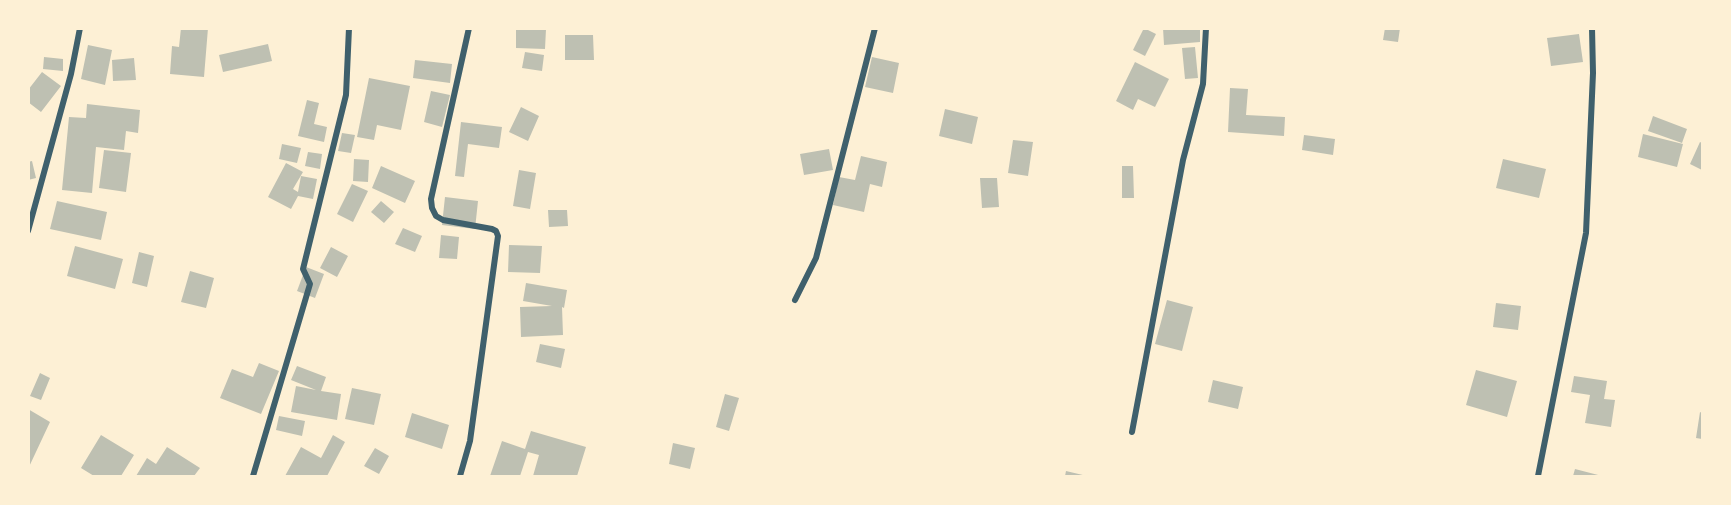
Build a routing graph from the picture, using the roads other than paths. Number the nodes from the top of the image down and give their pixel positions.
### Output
1 (80, 28) edge
2 (349, 28) edge
3 (469, 28) edge
4 (875, 28) edge
5 (1206, 28) edge
6 (1592, 28) edge
7 (28, 231) edge
8 (795, 300) dead end
9 (1132, 432) dead end
10 (253, 477) edge
11 (460, 477) edge
12 (1538, 477) edge

1 - 7 street
2 - 10 street
3 - 11 street
4 - 8 street
5 - 9 street
6 - 12 street

